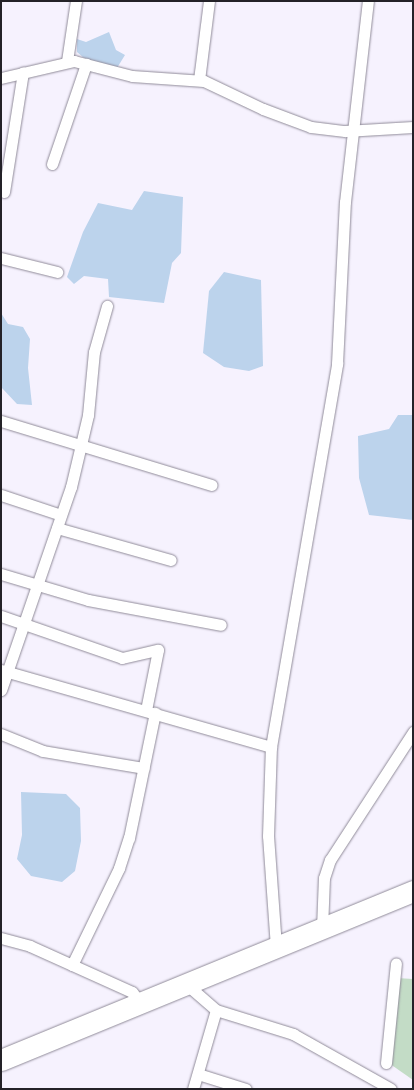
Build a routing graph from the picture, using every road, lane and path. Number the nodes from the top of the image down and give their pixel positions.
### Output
1 (76, 1) edge
2 (209, 1) edge
3 (368, 1) edge
4 (67, 62) junction
5 (86, 64) junction
6 (23, 72) junction
7 (1, 78) edge
8 (199, 80) junction
9 (413, 127) edge
10 (354, 131) junction
11 (52, 164) dead end
12 (4, 192) dead end
13 (1, 258) edge
14 (57, 272) dead end
15 (107, 306) dead end
16 (1, 421) edge
17 (82, 445) junction
18 (212, 485) dead end
19 (1, 495) edge
20 (61, 515) junction
21 (57, 528) junction
22 (172, 560) dead end
23 (1, 574) edge
24 (39, 586) junction
25 (1, 616) edge
26 (25, 624) junction
27 (221, 625) dead end
28 (4, 671) edge
29 (1, 690) edge
30 (151, 711) junction
31 (413, 732) edge
32 (1, 734) edge
33 (271, 747) junction
34 (144, 768) junction
35 (413, 891) edge
36 (322, 929) junction
37 (1, 938) edge
38 (276, 947) junction
39 (396, 963) dead end
40 (72, 965) junction
41 (185, 983) junction
42 (140, 1001) junction
43 (216, 1010) junction
44 (1, 1060) edge
45 (386, 1063) dead end
46 (198, 1074) junction
47 (193, 1089) edge
48 (246, 1089) edge
49 (391, 1089) edge

1 - 4 street
2 - 8 street
3 - 10 street
4 - 5 street
4 - 6 street
5 - 8 street
5 - 11 street
6 - 7 street
6 - 12 street
8 - 10 street
9 - 10 street
10 - 33 street
13 - 14 street
15 - 17 street
16 - 17 street
17 - 18 street
17 - 20 street
19 - 20 street
20 - 21 street
21 - 22 street
21 - 24 street
23 - 24 street
24 - 26 street
24 - 27 street
25 - 26 street
26 - 28 street
26 - 30 street
28 - 29 street
28 - 30 street
30 - 33 street
30 - 34 street
31 - 36 street
32 - 34 street
33 - 38 street
34 - 40 street
35 - 36 highway
36 - 38 highway
37 - 40 street
38 - 41 highway
39 - 45 street
40 - 42 street
41 - 42 highway
41 - 43 street
42 - 44 highway
43 - 46 street
43 - 49 street
46 - 47 street
46 - 48 street

